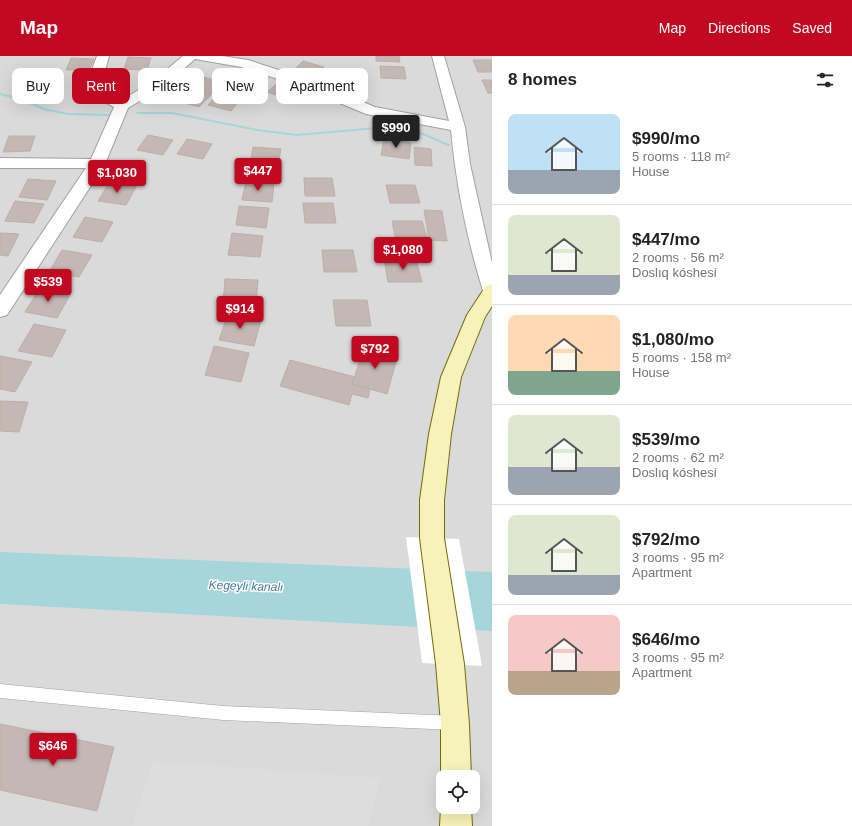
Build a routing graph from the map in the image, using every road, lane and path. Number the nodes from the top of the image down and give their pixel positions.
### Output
1 (103, 56) edge
2 (191, 56) edge
3 (196, 56) edge
4 (438, 56) edge
5 (122, 106) junction
6 (458, 128) junction
7 (0, 163) edge
8 (97, 164) junction
9 (492, 291) edge
10 (0, 310) edge
11 (0, 691) edge
12 (455, 724) junction
13 (456, 770) edge
14 (456, 814) edge
15 (456, 826) edge

1 - 5 street
2 - 5 street
3 - 6 street
4 - 6 street
5 - 8 street
6 - 9 street
7 - 8 street
8 - 10 street
9 - 12 main road
11 - 12 lane
12 - 13 main road
14 - 15 main road

